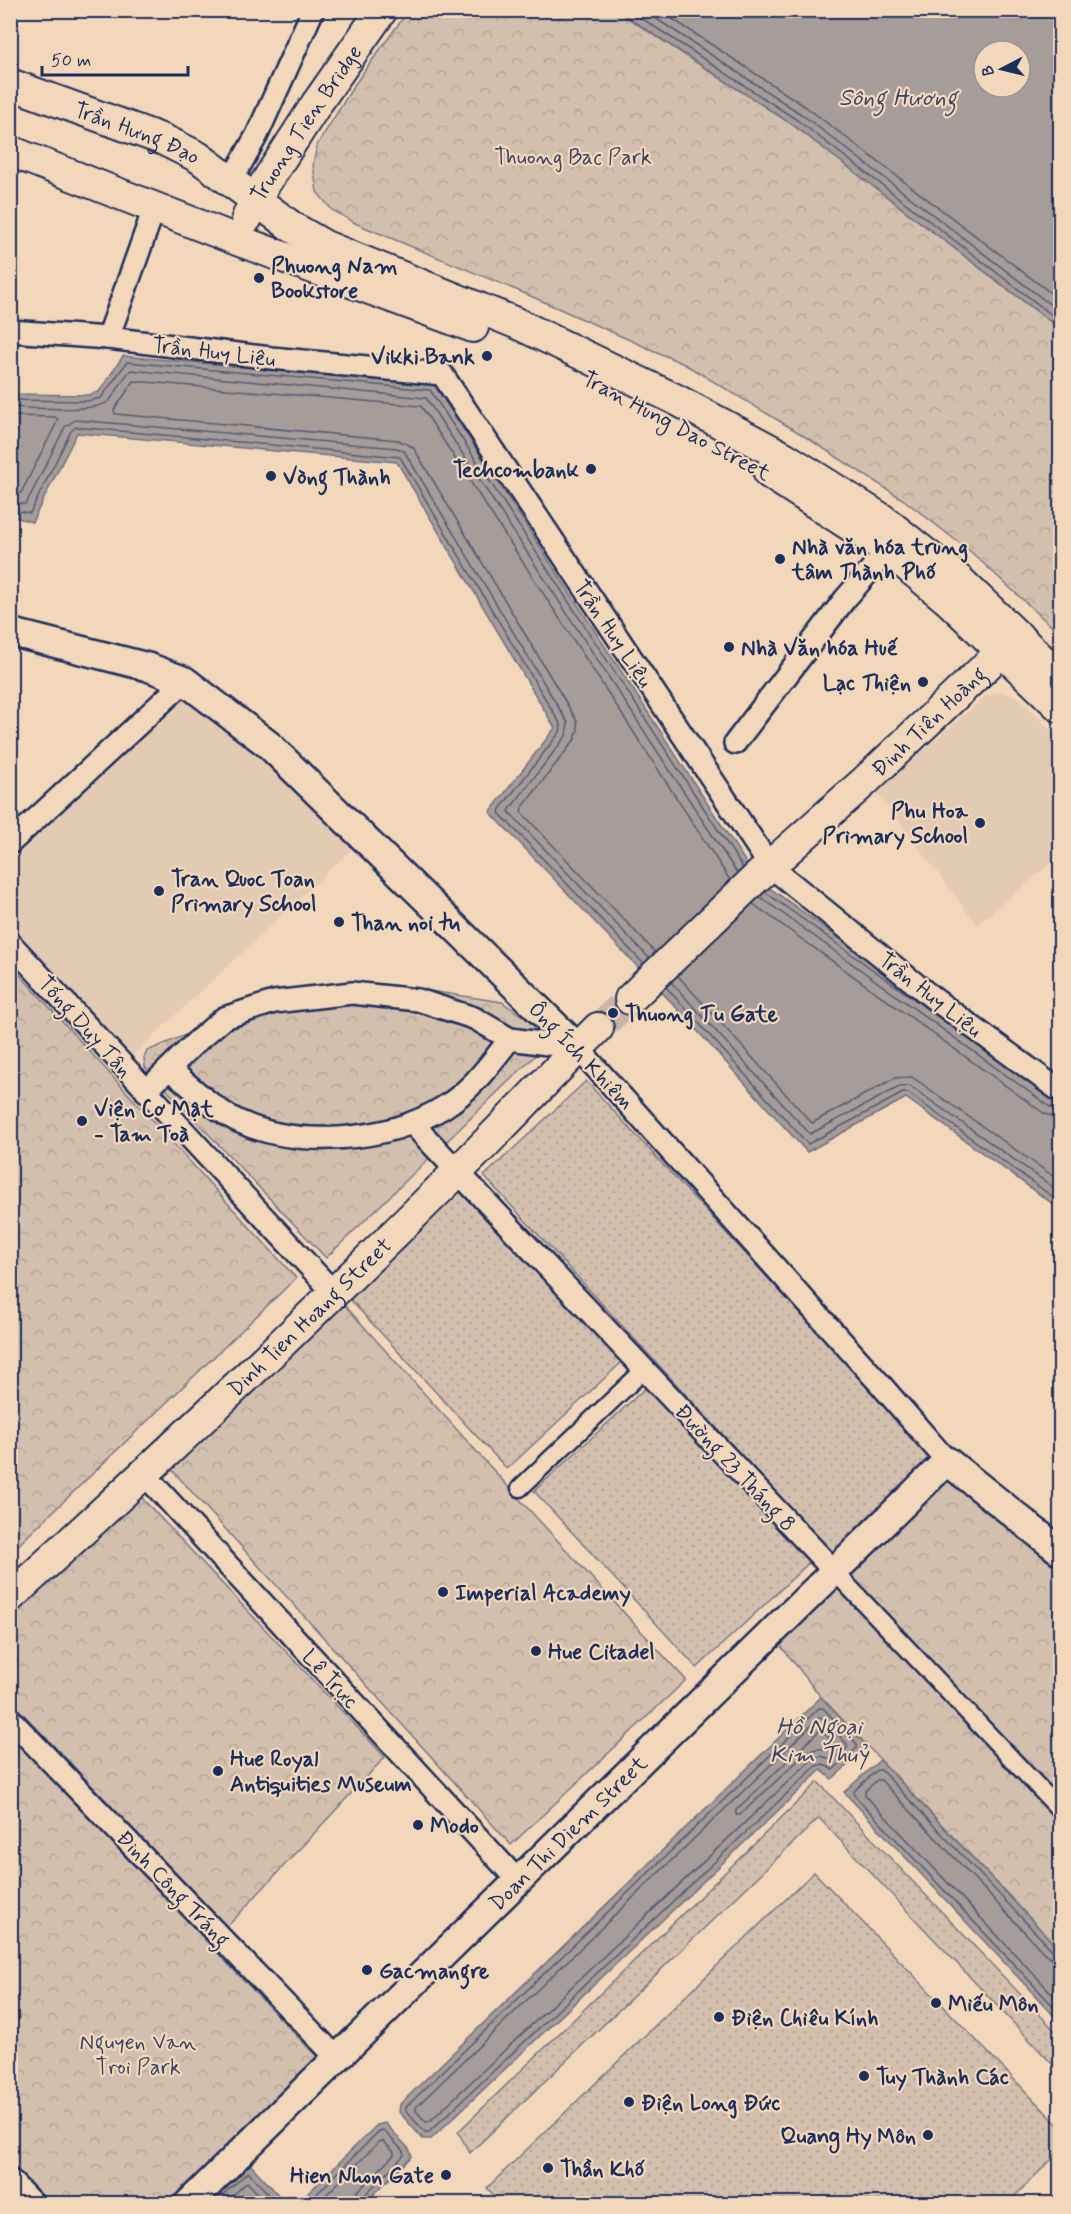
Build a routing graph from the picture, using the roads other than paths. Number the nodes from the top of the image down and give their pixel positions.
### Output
1 (312, 10) edge
2 (380, 13) edge
3 (10, 84) edge
4 (10, 151) edge
5 (231, 180) junction
6 (255, 199) junction
7 (155, 206) junction
8 (237, 240) junction
9 (10, 331) edge
10 (108, 338) junction
11 (888, 550) junction
12 (10, 632) edge
13 (1011, 643) junction
14 (1060, 677) edge
15 (185, 681) junction
16 (1060, 707) edge
17 (735, 743) dead end
18 (10, 843) edge
19 (763, 872) junction
20 (10, 943) edge
21 (630, 999) tunnel mouth
22 (588, 1038) junction
23 (510, 1039) junction
24 (169, 1069) junction
25 (1060, 1090) edge
26 (146, 1091) junction
27 (412, 1123) junction
28 (457, 1172) junction
29 (334, 1293) junction
30 (644, 1370) junction
31 (947, 1461) junction
32 (145, 1475) junction
33 (520, 1488) dead end
34 (1060, 1551) edge
35 (834, 1571) junction
36 (10, 1597) edge
37 (10, 1719) edge
38 (1060, 1810) edge
39 (518, 1881) junction
40 (337, 2058) junction
41 (10, 2180) edge
42 (33, 2204) edge
43 (188, 2204) edge

1 - 5 street
2 - 6 main road, Truong Tien Bridge
3 - 5 main road, Trần Hưng Đạo
4 - 7 main road
5 - 6 main road, Trần Hưng Đạo
6 - 8 main road, Truong Tien Bridge
6 - 13 main road, Tran Hung Dao Street
7 - 8 main road
7 - 10 street
8 - 11 main road, Tran Hung Dao Street
9 - 10 street
10 - 19 street, Trần Huy Liệu
11 - 13 main road, Tran Hung Dao Street
11 - 17 street
12 - 15 street, Ông Ích Khiêm
13 - 14 main road, Tran Hung Dao Street
13 - 16 main road, Tran Hung Dao Street
13 - 19 main road, Đinh Tiên Hoàng
15 - 18 street
15 - 22 street, Ông Ích Khiêm
19 - 21 main road, Đinh Tiên Hoàng
19 - 25 street, Trần Huy Liệu
20 - 26 street, Tống Duy Tân
22 - 23 street
22 - 28 main road, Dinh Tien Hoang Street
22 - 31 street, Ông Ích Khiêm
23 - 24 street
23 - 27 street
24 - 26 street
24 - 27 street
26 - 29 street, Tống Duy Tân
27 - 28 street, Đường 23 Tháng 8
28 - 29 main road, Dinh Tien Hoang Street
28 - 30 street, Đường 23 Tháng 8
29 - 32 main road, Dinh Tien Hoang Street
30 - 33 street
30 - 35 street, Đường 23 Tháng 8
31 - 34 street
31 - 35 street, Doan Thi Diem Street
32 - 36 main road, Dinh Tien Hoang Street
32 - 39 street, Lê Trực
35 - 38 street, Đường 23 Tháng 8
35 - 39 street, Doan Thi Diem Street
37 - 40 street, Đinh Công Tráng
39 - 40 street, Doan Thi Diem Street
40 - 43 street, Doan Thi Diem Street
41 - 42 street

